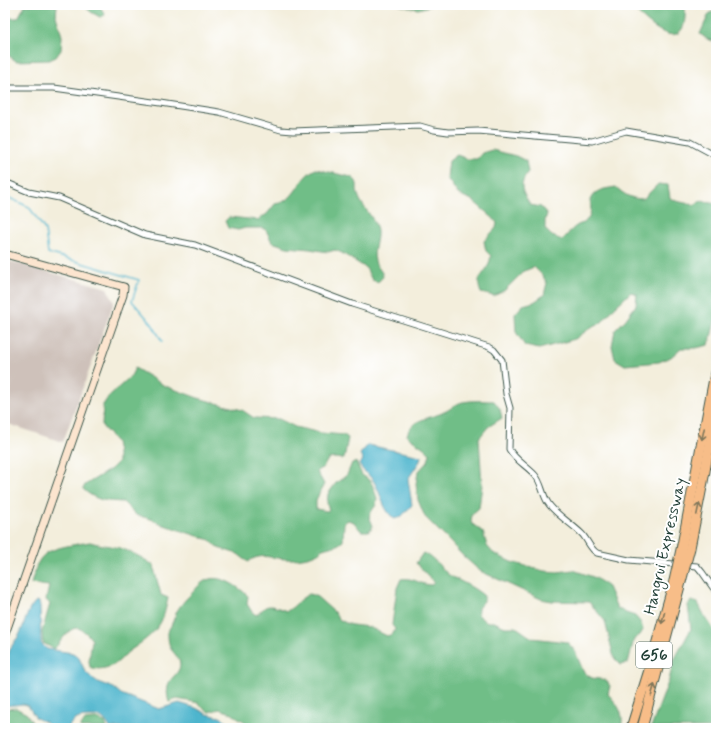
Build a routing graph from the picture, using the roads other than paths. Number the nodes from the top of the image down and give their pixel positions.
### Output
1 (5, 88) edge
2 (716, 156) edge
3 (5, 182) edge
4 (5, 254) edge
5 (716, 368) edge
6 (716, 411) edge
7 (686, 547) junction
8 (678, 581) junction
9 (716, 592) edge
10 (5, 634) edge
11 (631, 728) edge
12 (642, 728) edge

1 - 2 street
3 - 9 street
4 - 10 street
5 -> 7 highway, Hangrui Expressway / G56
7 -> 6 highway, Hangrui Expressway / G56
7 - 8 highway, Hangrui Expressway / G56, bridge
8 -> 11 highway, Hangrui Expressway / G56
12 -> 8 highway, Hangrui Expressway / G56

